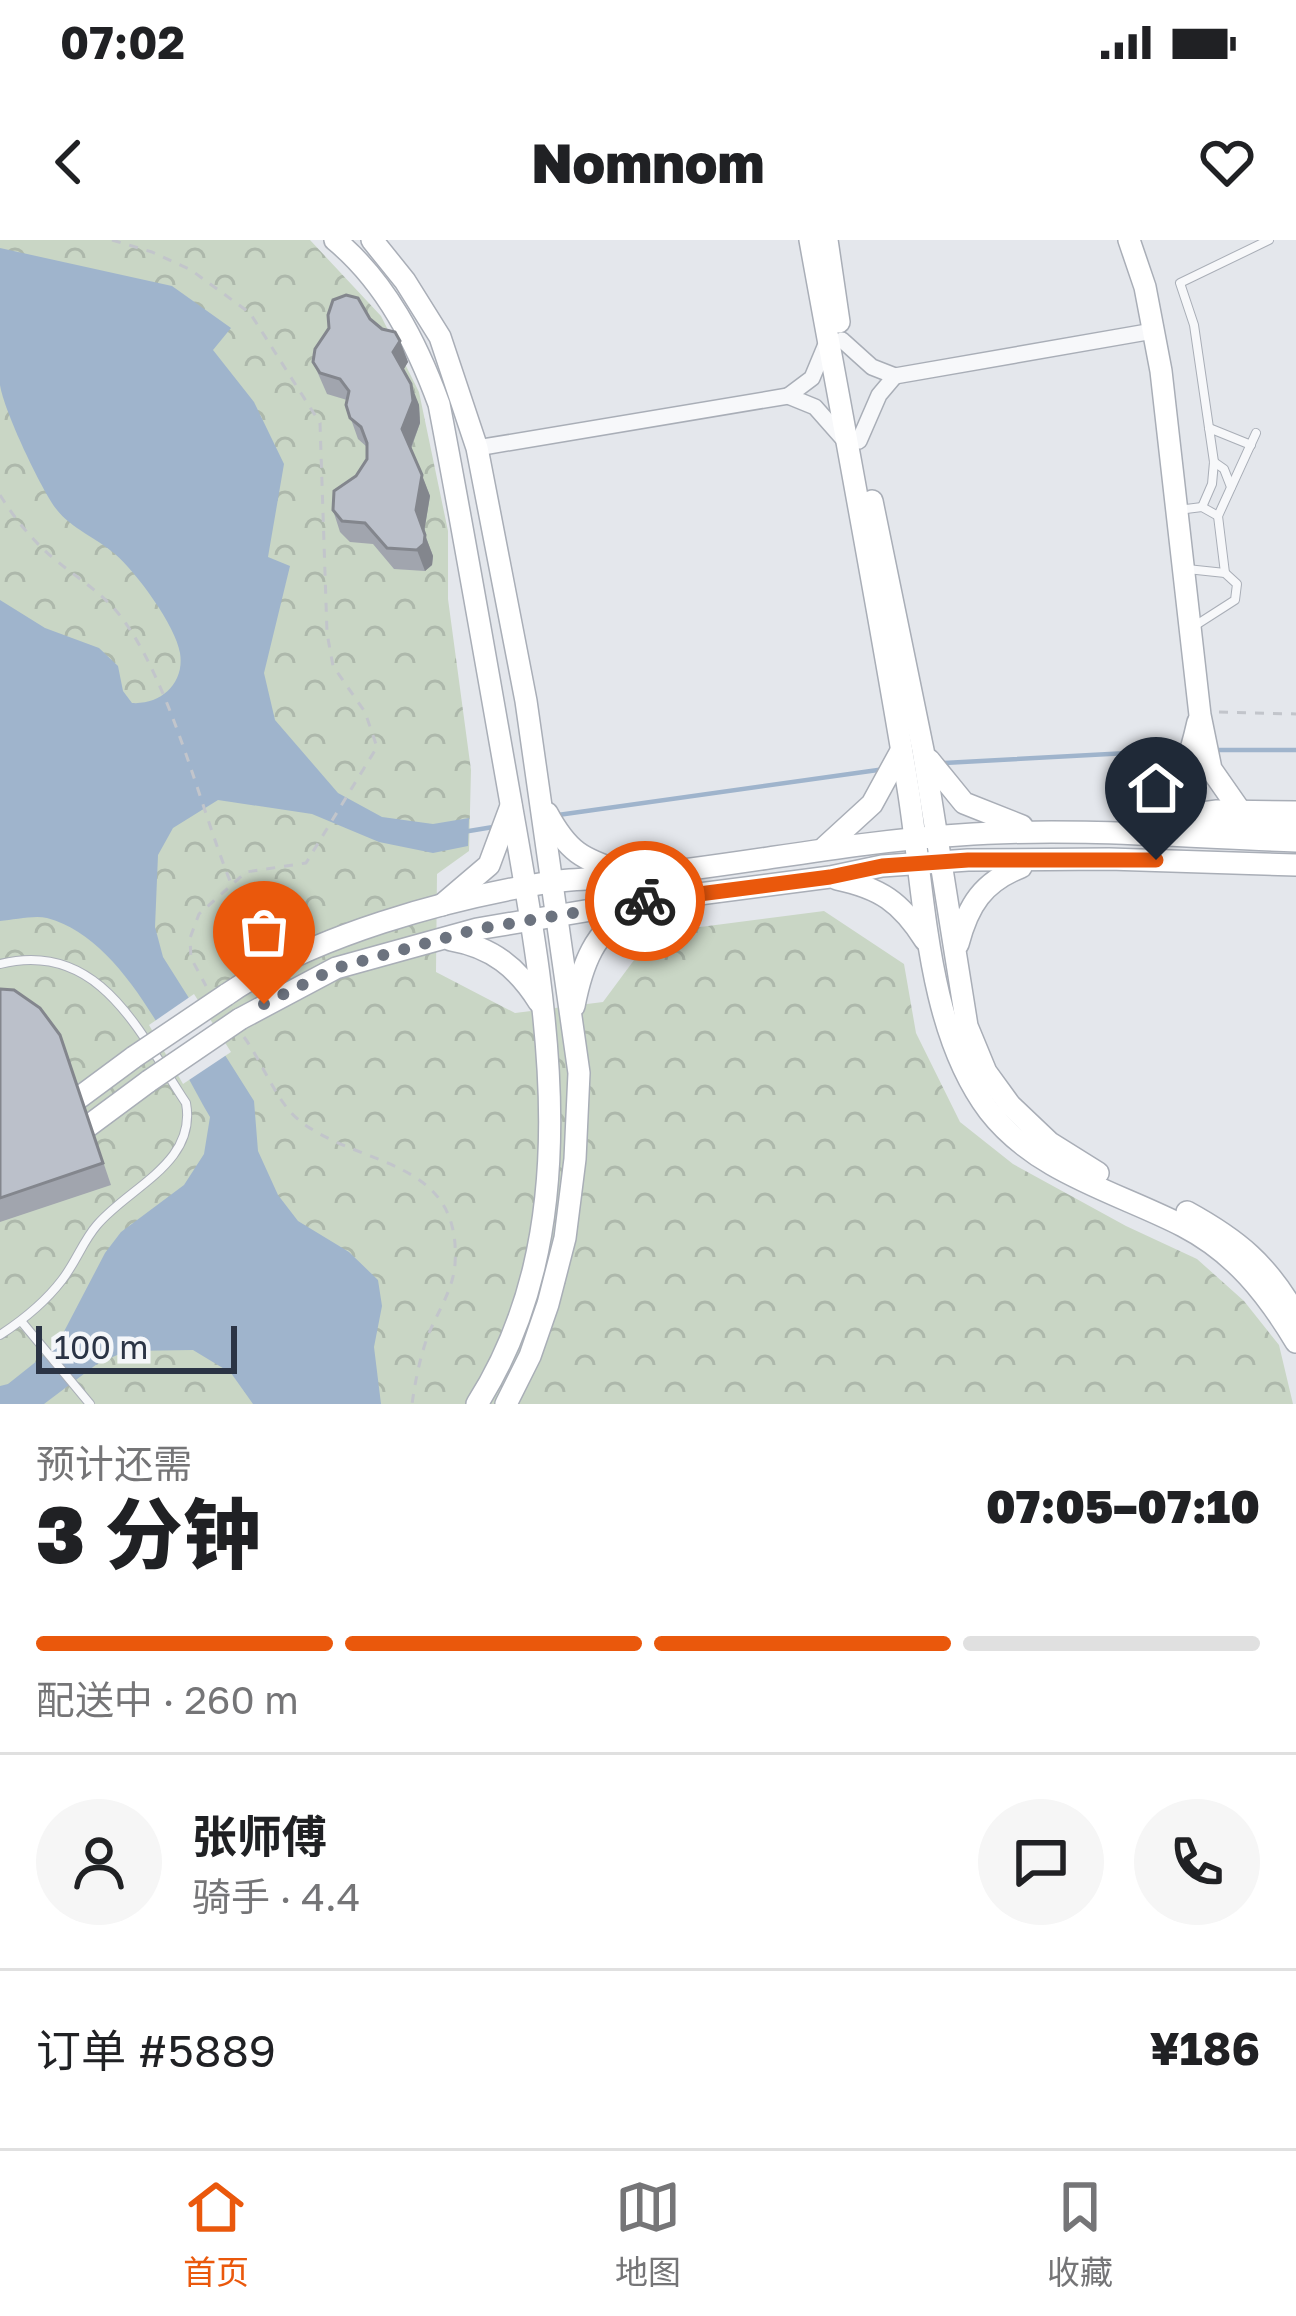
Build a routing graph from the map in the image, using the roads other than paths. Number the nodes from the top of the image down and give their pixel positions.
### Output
1 (335, 240) edge
2 (372, 240) edge
3 (810, 240) edge
4 (827, 240) edge
5 (1130, 240) edge
6 (1269, 240) edge
7 (1154, 331) junction
8 (835, 339) junction
9 (895, 376) junction
10 (788, 396) junction
11 (1208, 428) junction
12 (1256, 434) dead end
13 (854, 442) junction
14 (1251, 445) junction
15 (477, 448) junction
16 (1214, 462) junction
17 (1232, 488) junction
18 (1202, 506) junction
19 (1177, 510) junction
20 (1218, 517) junction
21 (1183, 569) junction
22 (1225, 573) junction
23 (1190, 629) junction
24 (526, 701) junction
25 (494, 706) junction
26 (1204, 715) junction
27 (911, 746) junction
28 (927, 784) junction
29 (540, 801) junction
30 (511, 805) junction
31 (1241, 812) junction
32 (1296, 812) edge
33 (1140, 825) junction
34 (1296, 825) edge
35 (1045, 833) junction
36 (1105, 833) junction
37 (926, 837) junction
38 (1296, 841) edge
39 (825, 848) junction
40 (1035, 861) junction
41 (930, 862) junction
42 (1296, 865) edge
43 (634, 876) junction
44 (830, 877) junction
45 (551, 882) junction
46 (527, 888) junction
47 (645, 901) junction
48 (439, 907) junction
49 (544, 919) junction
50 (445, 938) junction
51 (945, 953) junction
52 (0, 964) edge
53 (542, 1006) junction
54 (572, 1019) junction
55 (579, 1073) junction
56 (548, 1078) junction
57 (34, 1132) edge
58 (54, 1152) edge
59 (1296, 1315) edge
60 (21, 1322) junction
61 (0, 1335) edge
62 (1296, 1342) edge
63 (90, 1404) edge
64 (477, 1404) edge
65 (506, 1404) edge

1 - 25 street
2 - 15 street
3 - 8 street
4 - 8 street
5 - 7 street
6 - 11 lane
7 - 9 street
7 - 19 street
8 - 9 street
8 - 10 street
8 - 13 street
9 - 13 street
10 - 13 street
10 - 15 street
11 - 14 lane
11 - 16 lane
12 - 14 lane
13 - 27 street
14 - 17 lane
15 - 24 street
16 - 17 lane
16 - 18 lane
17 - 20 lane
18 - 19 lane
18 - 20 lane
19 - 21 street
20 - 22 lane
21 - 22 lane
21 - 23 street
22 - 23 lane
23 - 26 street
24 - 25 street
24 - 29 street
25 - 30 street
26 - 31 street
26 - 33 street
27 - 28 street
27 - 28 street
27 - 39 street
28 - 35 street
28 - 37 street
29 - 43 street
29 - 45 street
30 - 46 street
30 - 48 street
31 - 32 street
31 - 33 street
33 - 34 main road
33 - 36 street
35 - 36 street
35 - 37 street
36 - 38 street
37 - 39 street
37 - 41 street
39 - 43 street
40 - 41 street
40 - 42 street
40 - 51 street
41 - 44 street
41 - 51 street
43 - 45 street
44 - 47 street
44 - 51 street
45 - 46 street
45 - 49 street
46 - 48 street
46 - 49 street
47 - 49 street
47 - 54 street
48 - 57 street, bridge
49 - 50 street
49 - 53 street
49 - 54 street
50 - 53 street
50 - 58 street, bridge
51 - 59 street
51 - 62 street
52 - 60 lane
53 - 56 street
54 - 55 street
55 - 56 street
55 - 65 street
56 - 64 street
60 - 61 lane
60 - 63 lane

